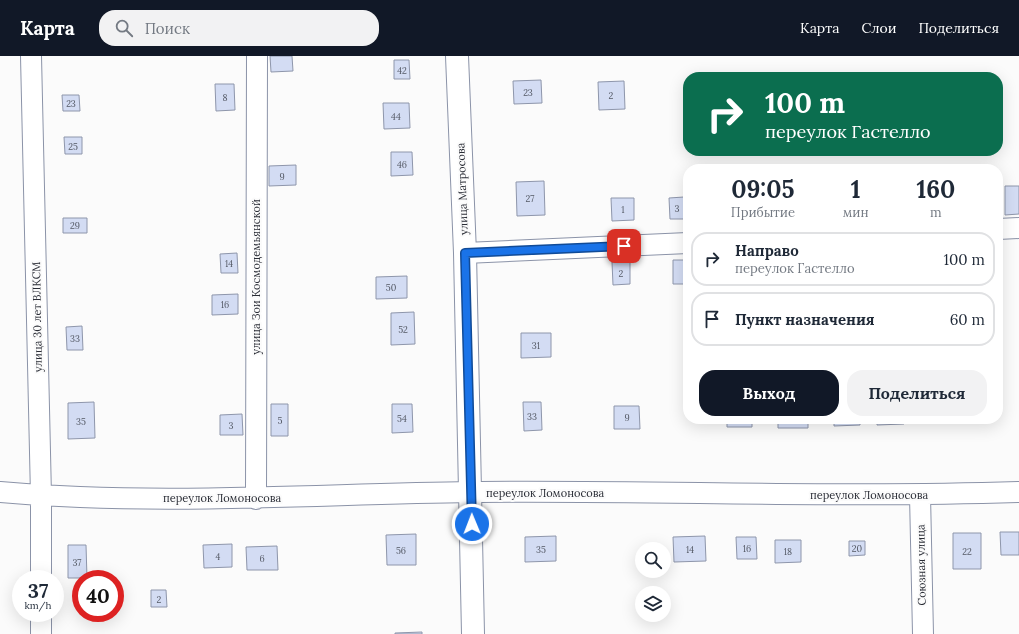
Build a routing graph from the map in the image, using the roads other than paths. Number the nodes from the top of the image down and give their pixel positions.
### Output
1 (30, 56) edge
2 (257, 56) edge
3 (457, 56) edge
4 (1019, 228) edge
5 (1003, 229) edge
6 (683, 243) edge
7 (465, 253) junction
8 (0, 492) edge
9 (471, 492) junction
10 (1019, 492) edge
11 (920, 495) junction
12 (41, 496) junction
13 (256, 499) junction
14 (41, 570) edge
15 (41, 622) edge
16 (41, 634) edge
17 (473, 634) edge
18 (923, 634) edge

1 - 12 street, улица 30 лет ВЛКСМ
2 - 13 street, улица Зои Космодемьянской
3 - 7 street, улица Матросова
4 - 5 street
6 - 7 street
7 - 9 street, улица Матросова
8 - 12 street, переулок Ломоносова
9 - 11 street, переулок Ломоносова
9 - 13 street, переулок Ломоносова
9 - 17 street, улица Матросова
10 - 11 street, переулок Ломоносова
11 - 18 street, Союзная улица
12 - 13 street, переулок Ломоносова
12 - 14 street, улица 30 лет ВЛКСМ
15 - 16 street

